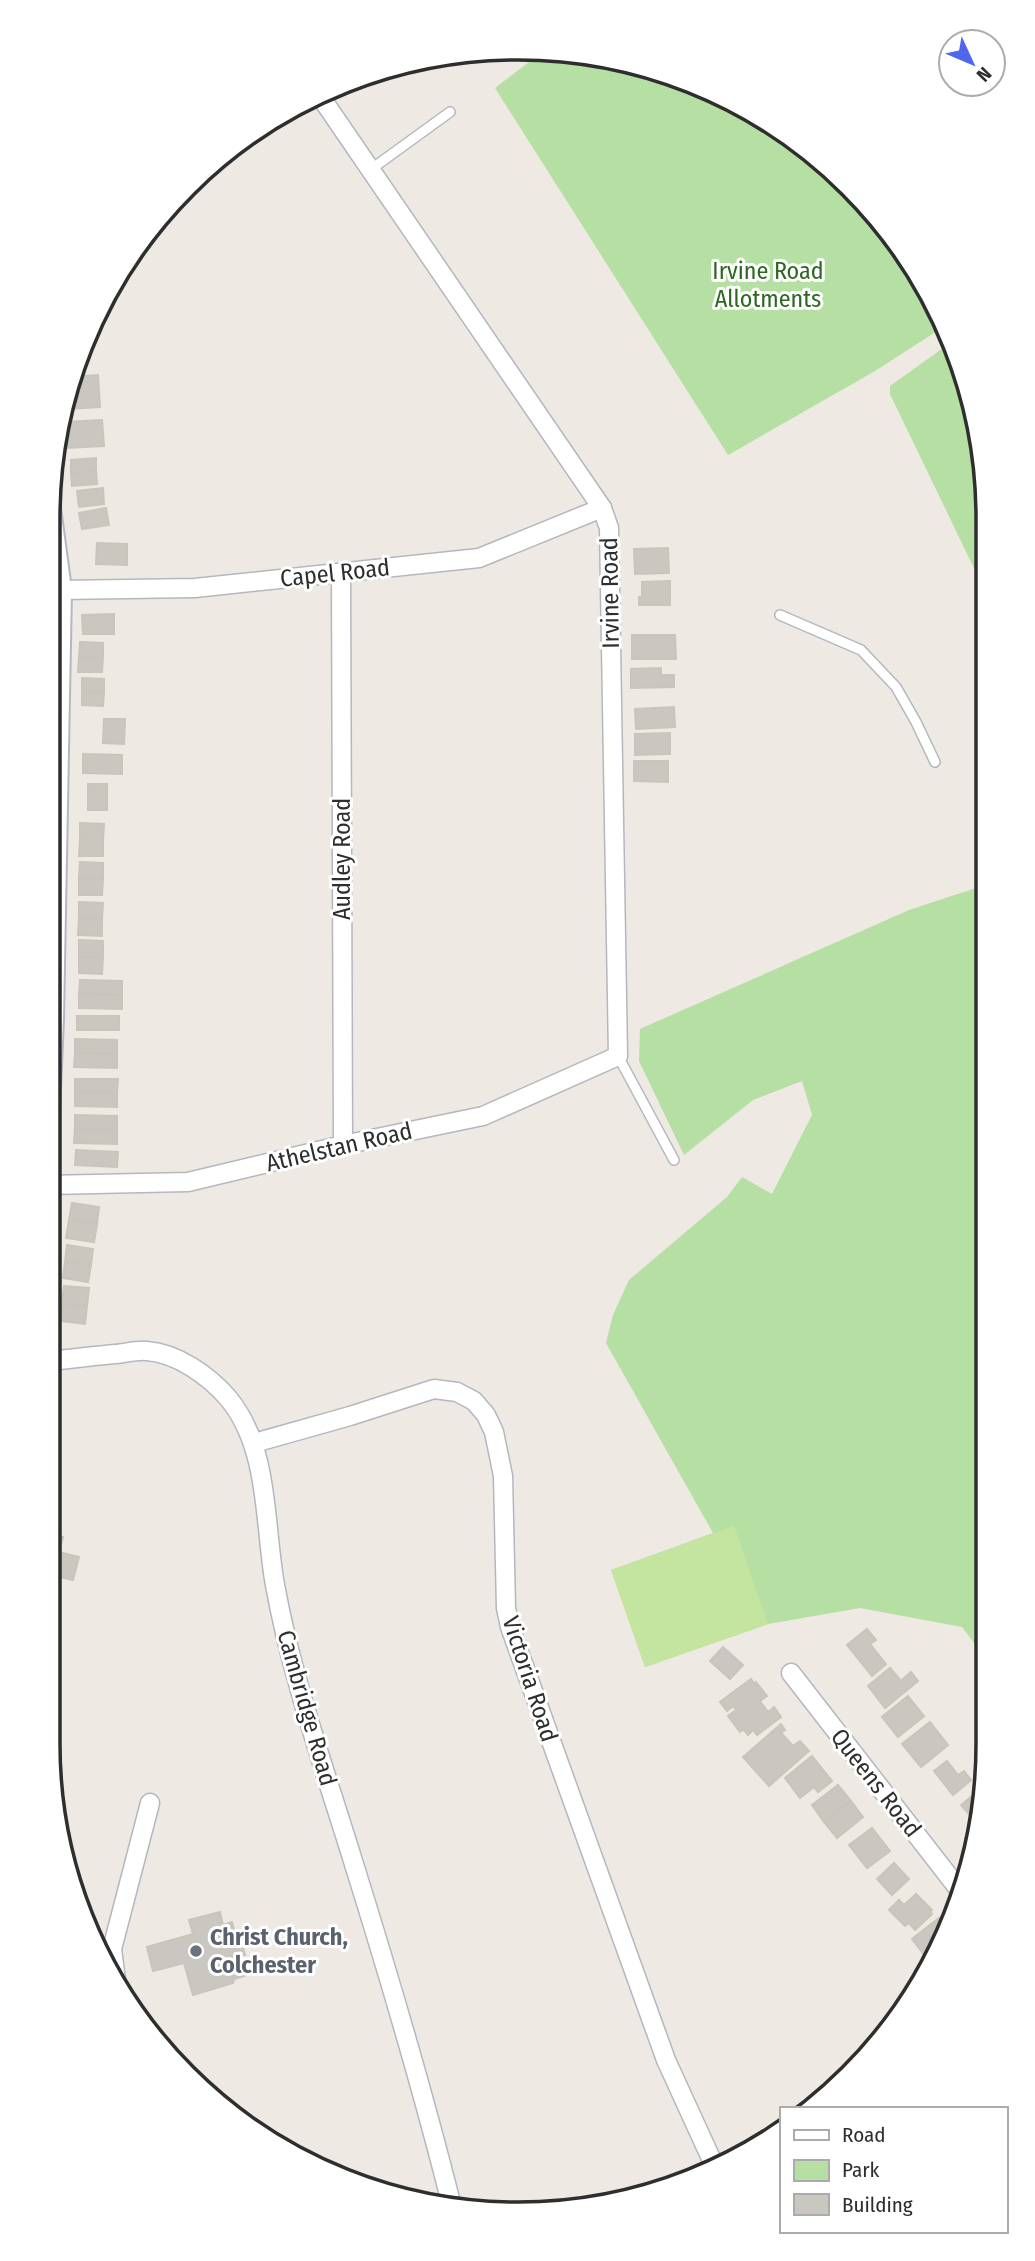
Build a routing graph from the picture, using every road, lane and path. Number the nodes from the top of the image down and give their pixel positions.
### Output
1 (324, 102) edge
2 (450, 111) dead end
3 (370, 170) junction
4 (602, 508) junction
5 (341, 573) junction
6 (60, 590) edge
7 (780, 615) dead end
8 (934, 762) dead end
9 (618, 1056) junction
10 (343, 1145) junction
11 (674, 1160) dead end
12 (60, 1185) edge
13 (60, 1360) edge
14 (254, 1443) junction
15 (791, 1673) dead end
16 (150, 1803) dead end
17 (954, 1883) edge
18 (113, 1957) edge
19 (711, 2158) edge
20 (449, 2197) edge

1 - 3 street, Irvine Road
2 - 3 lane
3 - 4 street, Irvine Road
4 - 5 street, Capel Road
4 - 9 street, Irvine Road
5 - 6 street, Capel Road
5 - 10 street, Audley Road
7 - 8 lane
9 - 10 street, Athelstan Road
9 - 11 lane
10 - 12 street, Athelstan Road
13 - 14 street, Cambridge Road
14 - 19 street, Victoria Road
14 - 20 street, Cambridge Road
15 - 17 street, Queens Road
16 - 18 street

